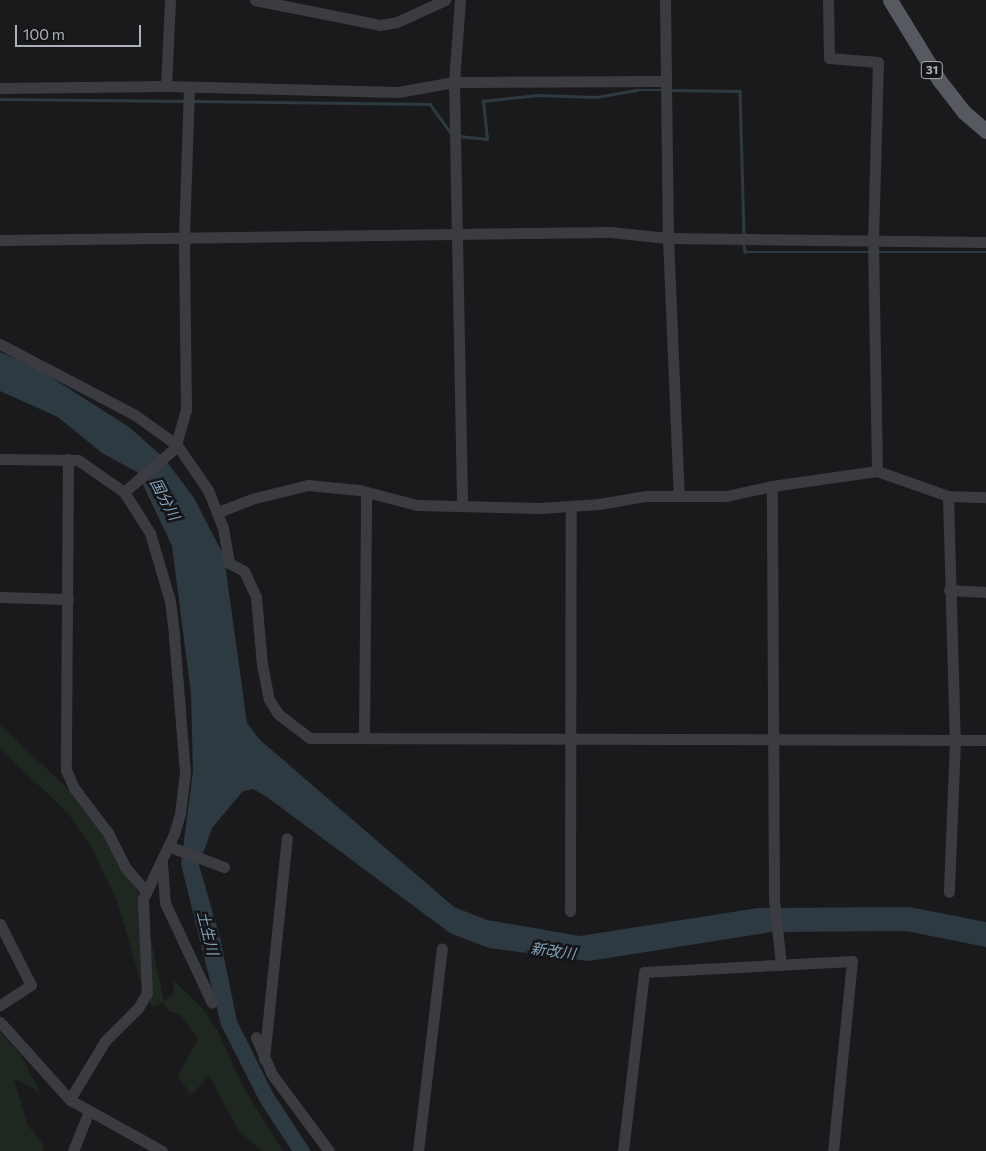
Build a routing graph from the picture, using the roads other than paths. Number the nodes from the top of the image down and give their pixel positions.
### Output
1 (170, 0) edge
2 (255, 0) edge
3 (446, 0) edge
4 (460, 0) edge
5 (665, 0) edge
6 (828, 0) edge
7 (890, 0) edge
8 (666, 81) junction
9 (454, 82) junction
10 (166, 86) junction
11 (189, 87) junction
12 (0, 88) edge
13 (986, 131) edge
14 (455, 235) junction
15 (184, 237) junction
16 (668, 238) junction
17 (0, 240) edge
18 (873, 242) junction
19 (986, 242) edge
20 (0, 344) edge
21 (176, 447) junction
22 (0, 459) edge
23 (68, 459) junction
24 (877, 471) junction
25 (772, 486) junction
26 (124, 492) junction
27 (366, 492) junction
28 (679, 496) junction
29 (948, 496) junction
30 (986, 498) edge
31 (462, 505) junction
32 (571, 508) junction
33 (218, 512) junction
34 (949, 590) junction
35 (986, 592) edge
36 (0, 597) edge
37 (68, 599) junction
38 (364, 738) junction
39 (571, 739) junction
40 (772, 739) junction
41 (955, 740) junction
42 (986, 740) edge
43 (287, 838) dead end
44 (166, 851) junction
45 (224, 867) dead end
46 (145, 890) junction
47 (950, 892) dead end
48 (570, 911) dead end
49 (0, 924) edge
50 (442, 948) dead end
51 (781, 964) junction
52 (212, 1003) dead end
53 (0, 1005) edge
54 (0, 1022) edge
55 (256, 1037) dead end
56 (264, 1059) junction
57 (70, 1099) junction
58 (90, 1111) junction
59 (73, 1151) edge
60 (162, 1151) edge
61 (328, 1151) edge
62 (418, 1151) edge
63 (623, 1151) edge
64 (833, 1151) edge

1 - 10 street
2 - 3 street
4 - 9 street
5 - 8 street
6 - 18 street
7 - 13 main road, 31
8 - 9 street
8 - 16 street
9 - 11 street
9 - 14 street
10 - 11 street
10 - 12 street
11 - 15 street
14 - 15 street
14 - 16 street
14 - 31 street
15 - 17 street
15 - 21 street
16 - 18 street
16 - 28 street
18 - 19 street
18 - 24 street
20 - 21 street
21 - 26 street
21 - 33 street
22 - 23 street
23 - 26 street
23 - 37 street
24 - 25 street
24 - 29 street
25 - 28 street
25 - 40 street
26 - 44 street
27 - 31 street
27 - 33 street
27 - 38 street
28 - 32 street
29 - 30 street
29 - 34 street
31 - 32 street
32 - 39 street
33 - 38 street
34 - 35 street
34 - 41 street
36 - 37 street
37 - 46 street
38 - 39 street
39 - 40 street
39 - 48 street
40 - 41 street
40 - 51 street
41 - 42 street
41 - 47 street
43 - 56 street
44 - 45 street
44 - 46 street
44 - 52 street
46 - 57 street
49 - 53 street
50 - 62 street
51 - 63 street
51 - 64 street
54 - 57 street
55 - 56 street
56 - 61 street
57 - 58 street
58 - 59 street
58 - 60 street

